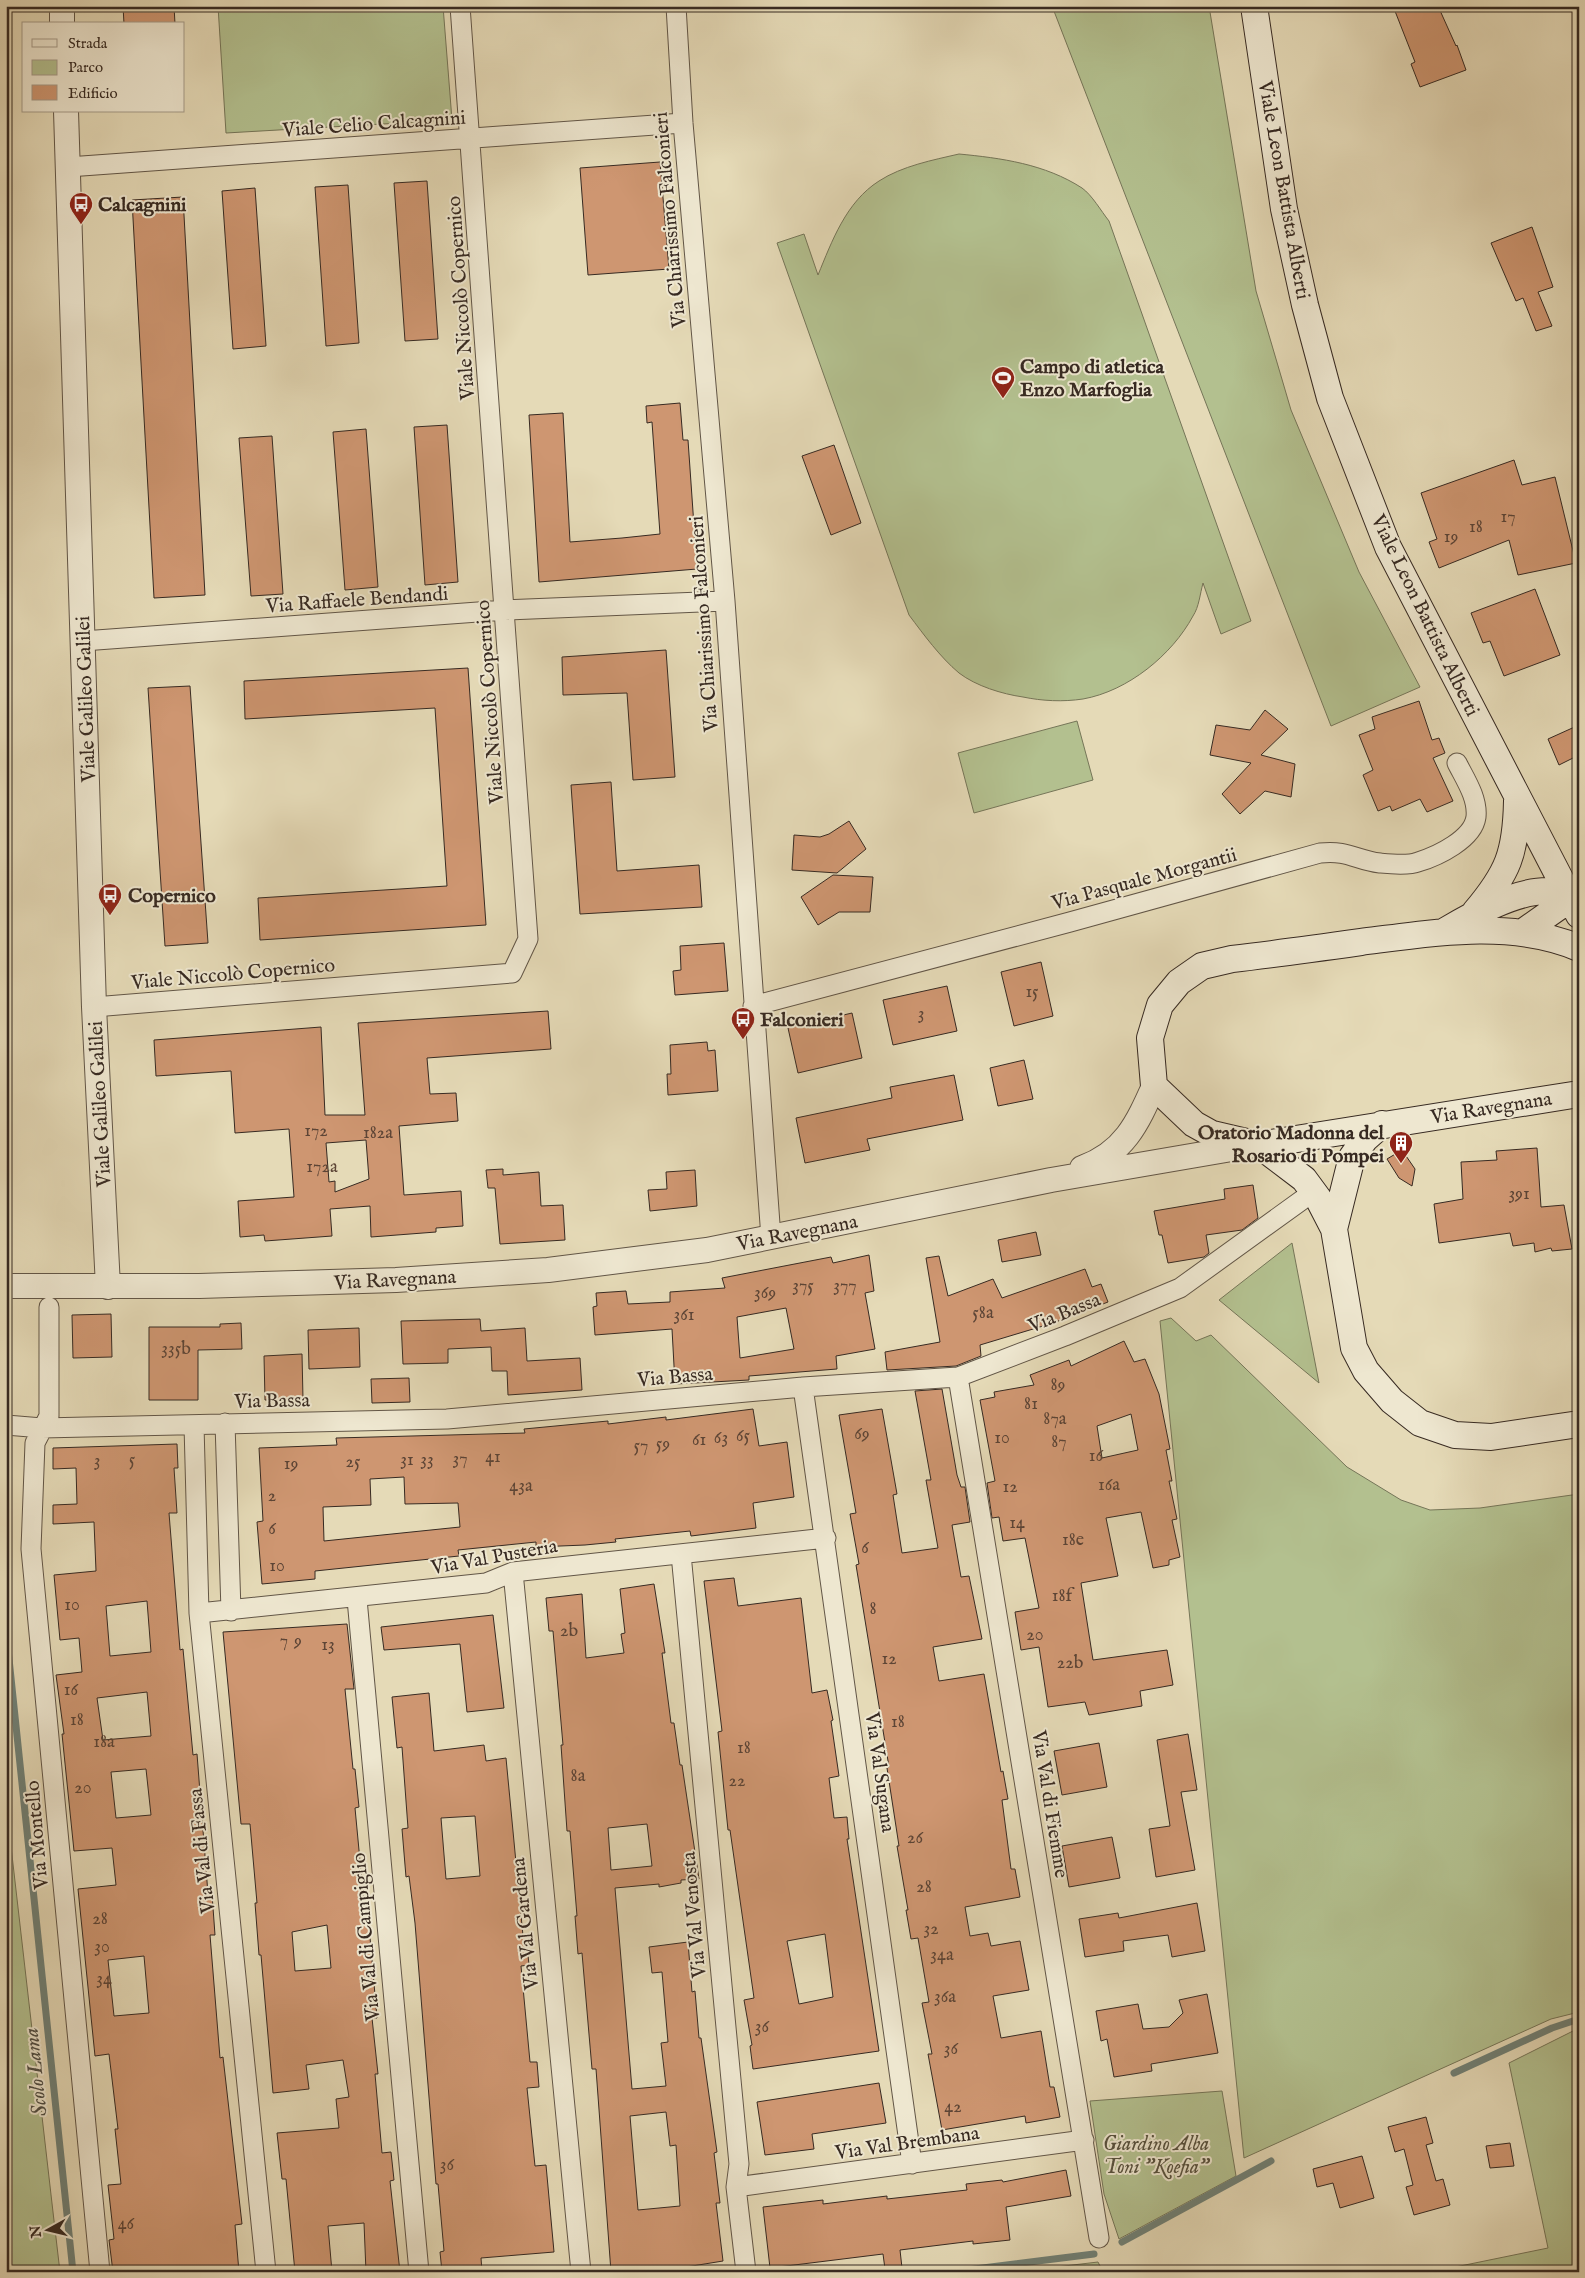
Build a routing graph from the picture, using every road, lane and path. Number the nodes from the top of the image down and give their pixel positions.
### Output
1 (62, 6) edge
2 (460, 6) edge
3 (676, 6) edge
4 (1254, 6) edge
5 (62, 22) edge
6 (66, 112) edge
7 (683, 123) junction
8 (471, 138) junction
9 (68, 167) junction
10 (725, 601) junction
11 (505, 610) junction
12 (83, 641) junction
13 (1457, 763) dead end
14 (1517, 798) junction
15 (1573, 905) edge
16 (1473, 914) junction
17 (1445, 932) junction
18 (1523, 932) junction
19 (1579, 948) edge
20 (753, 1006) junction
21 (94, 1007) junction
22 (1154, 1086) junction
23 (1579, 1094) edge
24 (1382, 1124) junction
25 (1259, 1144) junction
26 (1051, 1180) junction
27 (1302, 1200) dead end
28 (1334, 1229) junction
29 (771, 1238) junction
30 (6, 1286) edge
31 (108, 1288) junction
32 (49, 1297) junction
33 (958, 1377) junction
34 (803, 1387) junction
35 (226, 1423) junction
36 (1579, 1424) edge
37 (6, 1425) edge
38 (194, 1425) junction
39 (42, 1428) junction
40 (826, 1538) junction
41 (681, 1554) junction
42 (513, 1572) junction
43 (357, 1599) junction
44 (231, 1611) junction
45 (199, 1613) junction
46 (1084, 2140) junction
47 (912, 2164) junction
48 (736, 2187) junction
49 (1099, 2238) dead end
50 (100, 2272) edge
51 (266, 2272) edge
52 (419, 2272) edge
53 (580, 2272) edge
54 (746, 2272) edge

1 - 5 street
2 - 8 street, Viale Niccolò Copernico
3 - 7 street, Via Chiarissimo Falconieri
4 - 14 main road, Viale Leon Battista Alberti
6 - 9 street, Viale Galileo Galilei
7 - 8 street, Viale Celio Calcagnini
7 - 10 street, Via Chiarissimo Falconieri
8 - 9 street, Viale Celio Calcagnini
8 - 11 street, Viale Niccolò Copernico
9 - 12 street, Viale Galileo Galilei
10 - 11 street, Via Raffaele Bendandi
10 - 20 street, Via Chiarissimo Falconieri
11 - 12 street, Via Raffaele Bendandi
11 - 21 street, Viale Niccolò Copernico
12 - 21 street, Viale Galileo Galilei
13 - 20 street, Via Pasquale Morgantii
14 - 15 main road, Viale Leon Battista Alberti
14 - 16 main road
15 - 16 main road
15 - 18 main road
16 - 17 main road
17 - 18 main road
17 - 22 main road
18 - 19 main road
20 - 29 street, Via Chiarissimo Falconieri
21 - 31 street, Viale Galileo Galilei
22 - 25 main road
22 - 26 street
23 - 24 main road, Via Ravegnana
24 - 25 main road, Via Ravegnana
24 - 28 main road
25 - 26 street, Via Ravegnana
25 - 28 main road
26 - 29 street, Via Ravegnana
27 - 33 street, Via Bassa
28 - 36 main road
29 - 31 street, Via Ravegnana
30 - 32 street, Via Ravegnana
31 - 32 street, Via Ravegnana
32 - 39 street, Via Montello
33 - 34 street, Via Bassa
33 - 46 street, Via Val di Fiemme
34 - 35 street, Via Bassa
34 - 40 street, Via Val Sugana
35 - 38 street, Via Bassa
35 - 44 street
37 - 39 street, Via Bassa
38 - 39 street, Via Bassa
38 - 45 street, Via Val di Fassa
39 - 50 street, Via Montello
40 - 41 street, Via Val Pusteria
40 - 47 street, Via Val Sugana
41 - 42 street, Via Val Pusteria
41 - 48 street, Via Val Venosta
42 - 43 street, Via Val Pusteria
42 - 53 street, Via Val Gardena
43 - 44 street, Via Val Pusteria
43 - 52 street, Via Val di Campiglio
44 - 45 street, Via Val Pusteria
45 - 51 street, Via Val di Fassa
46 - 47 street, Via Val Brembana
46 - 49 street, Via Val di Fiemme
47 - 48 street, Via Val Brembana
48 - 54 street, Via Val Venosta

